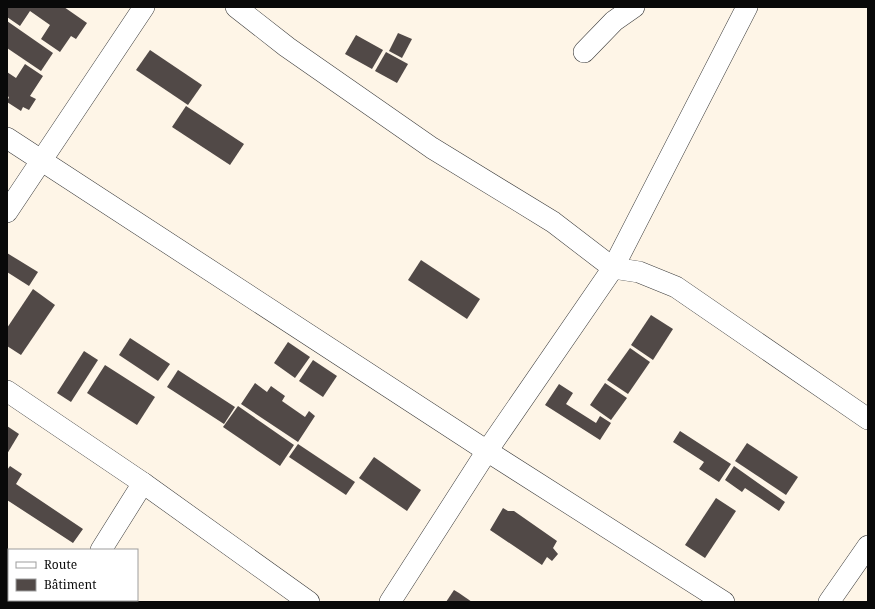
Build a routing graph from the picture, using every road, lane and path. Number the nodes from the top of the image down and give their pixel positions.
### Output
1 (144, 7) edge
2 (236, 7) edge
3 (634, 7) edge
4 (747, 7) edge
5 (584, 52) dead end
6 (7, 138) edge
7 (41, 161) junction
8 (7, 212) edge
9 (613, 268) junction
10 (7, 391) edge
11 (868, 419) edge
12 (487, 451) junction
13 (143, 483) junction
14 (868, 546) edge
15 (103, 549) edge
16 (309, 602) edge
17 (390, 602) edge
18 (724, 602) edge
19 (829, 602) edge

1 - 7 street
2 - 9 street
3 - 5 street
4 - 9 street
6 - 7 street
7 - 8 street
7 - 12 street
9 - 11 street
9 - 12 street
10 - 13 street
12 - 17 street
12 - 18 street
13 - 15 street
13 - 16 street
14 - 19 street

